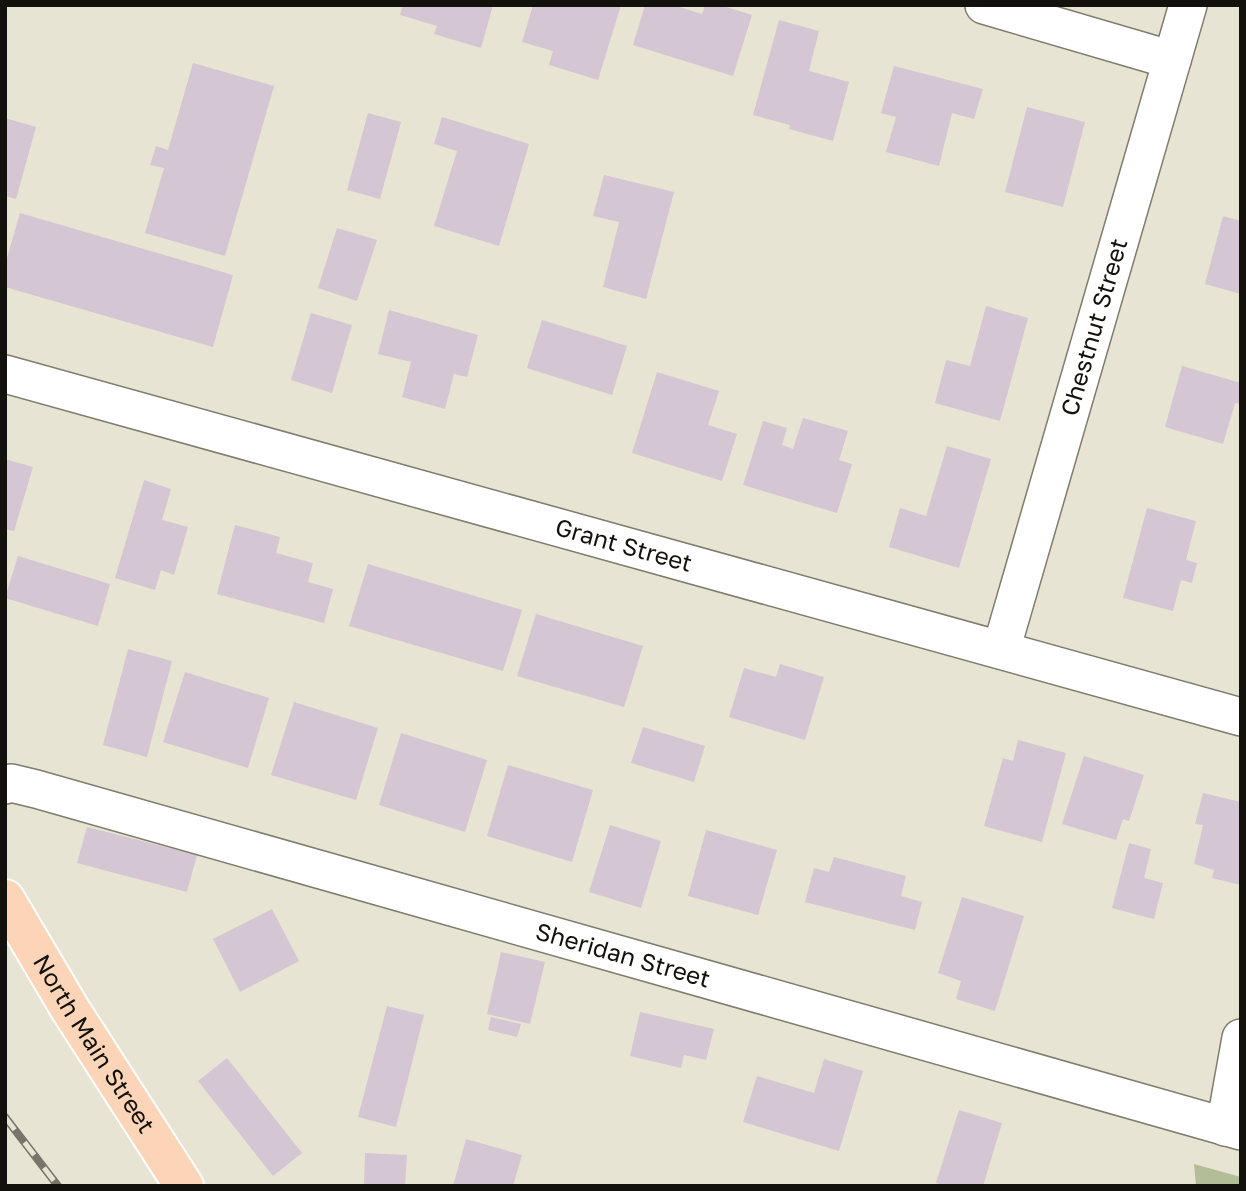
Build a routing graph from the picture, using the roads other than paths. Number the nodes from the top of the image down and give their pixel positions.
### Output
1 (984, 5) edge
2 (1188, 5) edge
3 (1172, 60) junction
4 (5, 374) edge
5 (1001, 650) junction
6 (1241, 718) edge
7 (5, 785) edge
8 (5, 899) edge
9 (1241, 1038) edge
10 (1233, 1129) edge
11 (184, 1186) edge

1 - 3 street
2 - 3 street, Chestnut Street
3 - 5 street, Chestnut Street
4 - 5 street, Grant Street
5 - 6 street, Grant Street
7 - 10 street, Sheridan Street
8 - 11 main road, North Main Street
9 - 10 street

